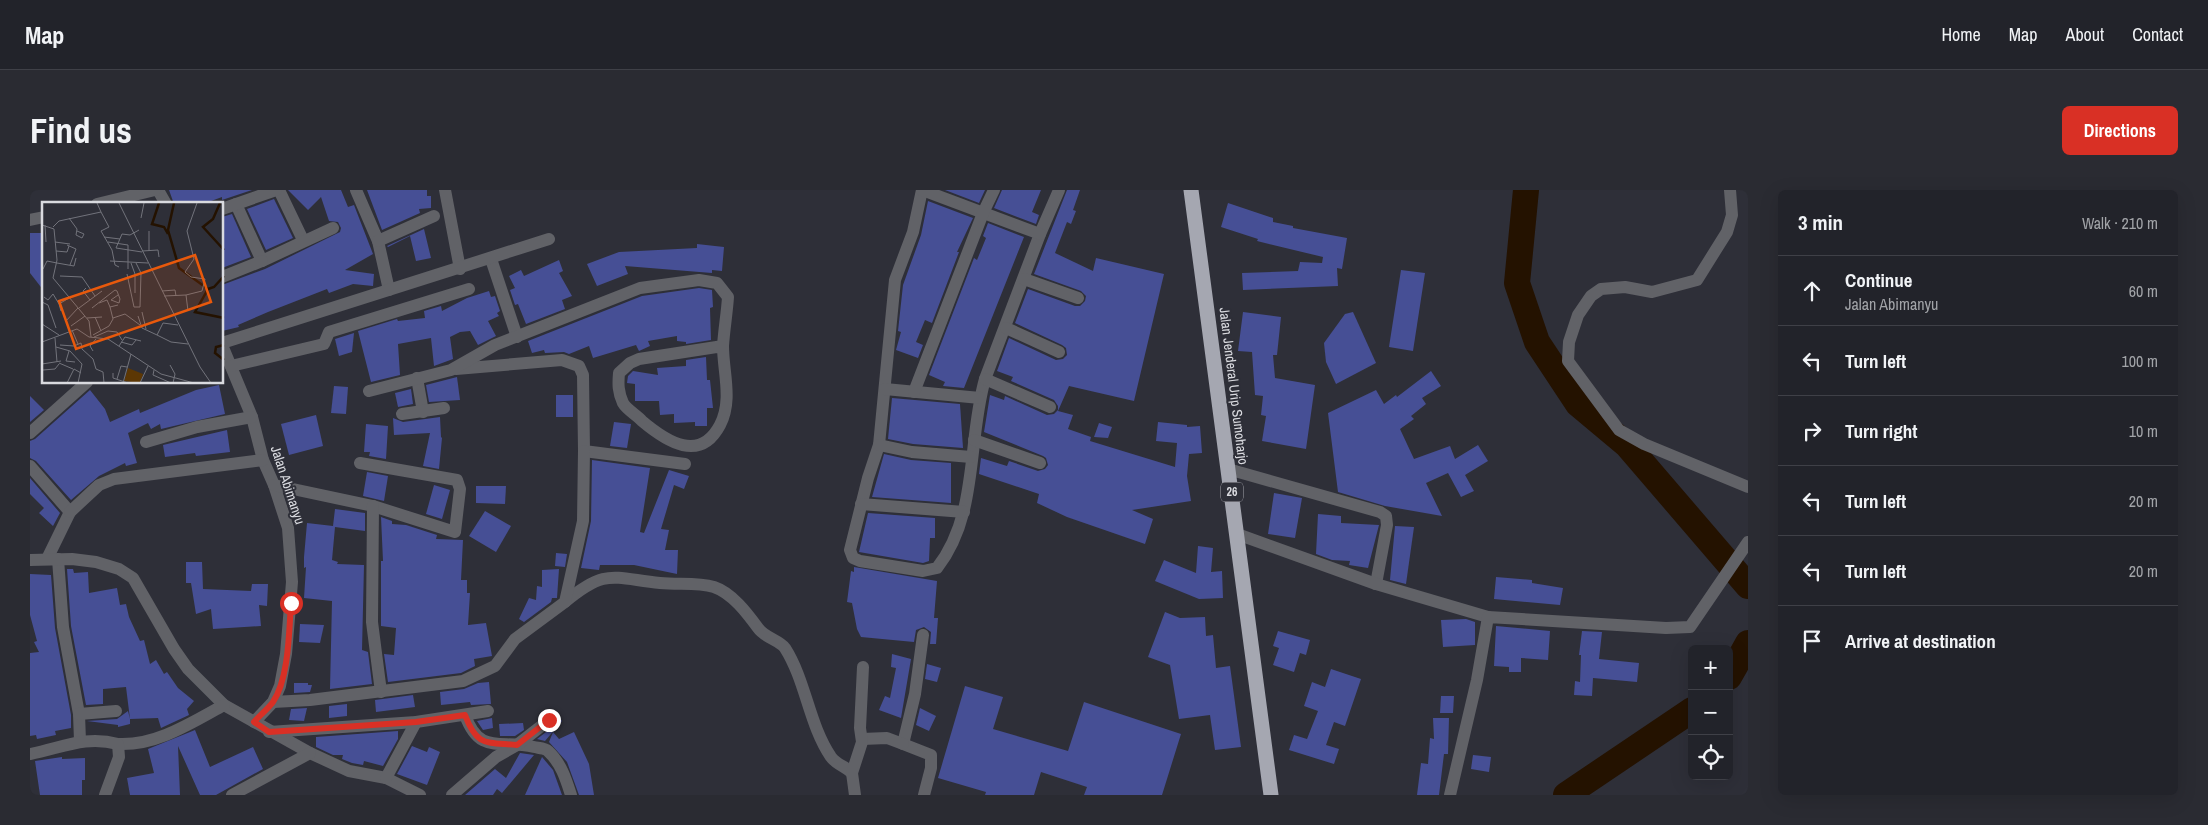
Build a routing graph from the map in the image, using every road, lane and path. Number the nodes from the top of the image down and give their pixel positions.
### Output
1 (157, 190) edge
2 (277, 190) edge
3 (356, 190) edge
4 (445, 190) edge
5 (922, 190) edge
6 (994, 190) edge
7 (1059, 190) edge
8 (1192, 190) edge
9 (1730, 190) edge
10 (106, 202) edge
11 (165, 202) edge
12 (236, 204) junction
13 (224, 208) edge
14 (983, 213) junction
15 (434, 216) dead end
16 (333, 228) dead end
17 (1040, 234) junction
18 (549, 239) dead end
19 (303, 240) junction
20 (378, 241) junction
21 (491, 259) junction
22 (262, 261) junction
23 (460, 269) junction
24 (224, 277) edge
25 (1024, 279) junction
26 (469, 289) dead end
27 (389, 290) junction
28 (1078, 298) dead end
29 (1006, 328) junction
30 (517, 337) junction
31 (224, 343) edge
32 (723, 346) junction
33 (224, 349) edge
34 (1059, 352) dead end
35 (231, 366) junction
36 (451, 370) junction
37 (417, 378) junction
38 (985, 379) junction
39 (85, 384) edge
40 (885, 389) junction
41 (369, 391) dead end
42 (914, 392) junction
43 (980, 398) junction
44 (1050, 407) dead end
45 (444, 408) dead end
46 (423, 412) junction
47 (402, 414) dead end
48 (252, 417) junction
49 (30, 433) edge
50 (974, 440) junction
51 (146, 442) dead end
52 (879, 445) junction
53 (584, 451) junction
54 (971, 457) junction
55 (263, 460) junction
56 (1040, 462) dead end
57 (360, 463) dead end
58 (684, 464) dead end
59 (30, 466) edge
60 (1228, 469) junction
61 (274, 485) junction
62 (1748, 487) edge
63 (861, 504) junction
64 (373, 506) junction
65 (70, 512) junction
66 (964, 512) junction
67 (1238, 534) junction
68 (1748, 542) edge
69 (53, 559) junction
70 (30, 560) edge
71 (1376, 584) junction
72 (566, 602) junction
73 (1488, 617) junction
74 (924, 636) dead end
75 (862, 667) dead end
76 (381, 692) junction
77 (273, 702) junction
78 (224, 705) junction
79 (116, 711) dead end
80 (488, 711) dead end
81 (79, 714) junction
82 (465, 715) junction
83 (549, 720) dead end
84 (254, 722) junction
85 (416, 722) junction
86 (269, 732) junction
87 (862, 739) junction
88 (80, 741) junction
89 (118, 744) junction
90 (903, 744) junction
91 (517, 745) junction
92 (310, 753) junction
93 (30, 754) edge
94 (852, 773) junction
95 (386, 778) junction
96 (105, 795) edge
97 (232, 795) edge
98 (420, 795) edge
99 (452, 795) edge
100 (571, 795) edge
101 (855, 795) edge
102 (924, 795) edge
103 (1271, 795) edge
104 (1450, 795) edge

1 - 10 street
1 - 11 street
2 - 12 street
2 - 19 street
3 - 20 street
4 - 23 street
5 - 14 street
5 - 40 street
6 - 14 street
7 - 17 street
8 - 60 highway, Jalan Jenderal Urip Sumoharjo / 26
9 - 62 street
12 - 13 street
12 - 22 street
14 - 17 street
14 - 42 street
15 - 20 street
16 - 19 street
17 - 25 street
18 - 21 street
19 - 22 street
20 - 27 street
21 - 23 street
21 - 30 street
22 - 24 street
23 - 27 street
25 - 28 street
25 - 29 street
26 - 35 street
27 - 31 street
29 - 34 street
29 - 38 street
30 - 32 street
30 - 36 street
32 - 32 street
33 - 35 street, Jalan Abimanyu
35 - 48 street, Jalan Abimanyu
36 - 37 street
36 - 53 street
37 - 41 street
37 - 46 street
38 - 43 street
38 - 44 street
39 - 49 street
40 - 42 street
40 - 52 street
42 - 43 street
43 - 50 street
45 - 46 street
46 - 47 street
48 - 51 street
48 - 55 street, Jalan Abimanyu
50 - 54 street
50 - 56 street
52 - 54 street
52 - 63 street
53 - 58 street
53 - 72 street
54 - 66 street
55 - 61 street, Jalan Abimanyu
55 - 65 street
57 - 64 street
59 - 65 street
60 - 67 highway, Jalan Jenderal Urip Sumoharjo / 26
60 - 71 street
61 - 64 street
61 - 77 street, Jalan Abimanyu
63 - 66 street
63 - 66 street
64 - 76 street
65 - 69 street
67 - 71 street
67 - 103 highway, Jalan Jenderal Urip Sumoharjo / 26
68 - 73 street
69 - 70 street
69 - 78 street
69 - 81 street
71 - 73 street
72 - 76 street
72 - 94 street
73 - 104 street
74 - 90 street
75 - 87 street
76 - 77 street
77 - 84 street, Jalan Abimanyu
78 - 84 street
78 - 89 street
79 - 81 street
80 - 82 street
81 - 88 street
82 - 85 street
82 - 91 street
83 - 91 street
84 - 86 street
85 - 86 street
85 - 95 street
86 - 92 street
87 - 90 street
87 - 94 street
88 - 89 street
88 - 93 street
89 - 96 street
90 - 102 street
91 - 99 street
91 - 100 street
92 - 95 street
92 - 97 street
94 - 101 street
95 - 98 street

